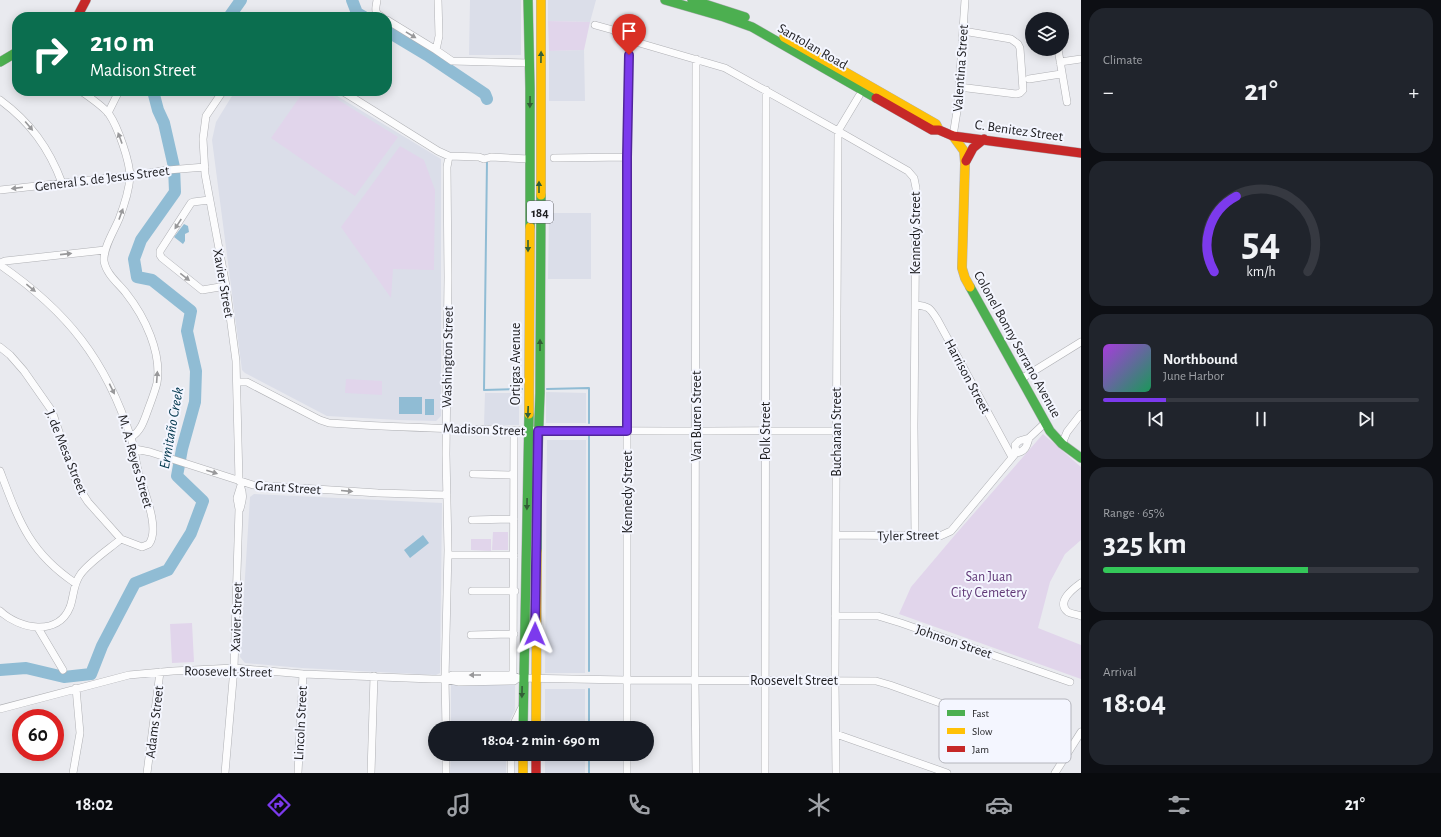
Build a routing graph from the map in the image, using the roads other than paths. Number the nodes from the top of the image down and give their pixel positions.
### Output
1 (86, 0) edge
2 (377, 0) edge
3 (438, 0) edge
4 (528, 0) edge
5 (540, 0) edge
6 (665, 0) edge
7 (692, 0) edge
8 (965, 0) edge
9 (80, 12) edge
10 (376, 12) edge
11 (392, 23) edge
12 (594, 25) dead end
13 (963, 31) junction
14 (629, 40) junction
15 (436, 50) junction
16 (12, 55) edge
17 (1059, 56) edge
18 (696, 59) junction
19 (1081, 59) edge
20 (0, 62) edge
21 (1060, 62) junction
22 (529, 63) junction
23 (1061, 74) junction
24 (1029, 79) dead end
25 (959, 87) junction
26 (766, 90) junction
27 (87, 96) edge
28 (116, 96) edge
29 (220, 96) edge
30 (350, 96) edge
31 (859, 96) dead end
32 (0, 100) edge
33 (1067, 102) dead end
34 (108, 113) junction
35 (939, 130) junction
36 (838, 131) junction
37 (953, 136) junction
38 (984, 139) junction
39 (1081, 153) edge
40 (449, 156) junction
41 (627, 157) junction
42 (554, 158) dead end
43 (528, 159) junction
44 (965, 163) junction
45 (205, 166) junction
46 (130, 176) junction
47 (62, 183) junction
48 (0, 190) edge
49 (209, 200) junction
50 (105, 250) junction
51 (0, 264) edge
52 (226, 286) junction
53 (915, 305) junction
54 (1081, 342) edge
55 (0, 347) edge
56 (1020, 379) junction
57 (237, 382) junction
58 (1081, 414) edge
59 (1045, 423) junction
60 (446, 428) junction
61 (514, 431) junction
62 (528, 431) junction
63 (538, 431) junction
64 (627, 431) junction
65 (696, 431) junction
66 (765, 431) junction
67 (836, 431) junction
68 (131, 437) junction
69 (1062, 444) junction
70 (135, 449) junction
71 (1014, 455) junction
72 (1081, 458) edge
73 (0, 471) edge
74 (473, 474) dead end
75 (513, 474) junction
76 (240, 484) junction
77 (447, 495) junction
78 (514, 519) junction
79 (472, 520) dead end
80 (836, 535) junction
81 (915, 536) junction
82 (121, 539) junction
83 (448, 555) junction
84 (514, 555) junction
85 (75, 583) junction
86 (1081, 583) edge
87 (472, 591) dead end
88 (514, 591) junction
89 (0, 611) edge
90 (835, 616) junction
91 (1081, 616) edge
92 (3, 619) edge
93 (38, 628) junction
94 (514, 634) junction
95 (471, 635) dead end
96 (234, 668) junction
97 (63, 670) dead end
98 (160, 672) junction
99 (303, 674) junction
100 (374, 676) junction
101 (518, 677) junction
102 (445, 679) junction
103 (536, 679) junction
104 (626, 680) junction
105 (695, 680) junction
106 (835, 680) junction
107 (765, 681) junction
108 (1070, 682) dead end
109 (76, 688) junction
110 (939, 702) edge
111 (522, 707) junction
112 (0, 709) edge
113 (446, 721) edge
114 (515, 721) edge
115 (523, 721) edge
116 (536, 721) edge
117 (626, 721) edge
118 (1081, 732) edge
119 (836, 734) junction
120 (1071, 748) edge
121 (446, 761) edge
122 (511, 761) edge
123 (523, 761) edge
124 (536, 761) edge
125 (627, 761) edge
126 (1061, 763) edge
127 (73, 773) edge
128 (147, 773) edge
129 (225, 773) edge
130 (298, 773) edge
131 (371, 773) edge
132 (446, 773) edge
133 (511, 773) edge
134 (523, 773) edge
135 (536, 773) edge
136 (627, 773) edge
137 (696, 773) edge
138 (765, 773) edge
139 (836, 773) edge
140 (947, 773) edge
141 (1055, 773) edge

1 - 9 main road
2 - 10 street
3 - 15 street
4 - 22 main road, Ortigas Avenue / 184
63 -> 5 main road, Ortigas Avenue / 184
6 - 35 main road, Santolan Road
7 - 35 main road, Santolan Road
8 - 13 street, Valentina Street
11 -> 15 street
12 - 14 street, Kennedy Street
13 - 25 street, Valentina Street
13 - 25 street
14 - 18 street, Kennedy Street
14 - 41 street, Kennedy Street
15 - 22 street
16 - 20 main road
17 - 21 street
18 - 26 street, Kennedy Street
18 - 65 street, Van Buren Street
19 - 21 street
21 - 23 street
22 -> 43 main road, Ortigas Avenue / 184
23 - 24 street
23 - 33 street
25 - 37 street, Valentina Street
26 - 36 street, Kennedy Street
26 - 66 street, Polk Street
27 - 34 street
28 - 34 street
29 - 45 street, Xavier Street
30 - 40 street
31 - 36 street
32 -> 47 street
46 -> 34 street
35 - 37 main road, Santolan Road
36 - 53 street, Kennedy Street
36 - 67 street, Buchanan Street
37 - 38 main road, C. Benitez Street
37 - 44 main road, Colonel Bonny Serrano Avenue
38 - 39 main road, C. Benitez Street
38 - 44 main road
40 - 43 street
40 - 60 street, Washington Street
41 - 42 street
41 - 64 street, Kennedy Street
43 -> 62 main road, Ortigas Avenue / 184
44 - 56 main road, Colonel Bonny Serrano Avenue
45 - 46 street, General S. de Jesus Street
45 - 49 street, Xavier Street
46 - 47 street, General S. de Jesus Street
50 -> 46 street
47 -> 48 street, General S. de Jesus Street
49 - 52 street, Xavier Street
49 -> 52 street
51 -> 50 street
68 -> 50 street
51 -> 68 street, M. A. Reyes Street
52 - 57 street, Xavier Street
53 - 71 street, Harrison Street
53 - 81 street, Kennedy Street
54 - 56 street
55 - 82 street, J. de Mesa Street
56 - 59 main road, Colonel Bonny Serrano Avenue
57 - 60 street, Madison Street
57 - 76 street, Xavier Street
58 - 69 street
59 - 69 main road, Colonel Bonny Serrano Avenue
59 - 71 street, Tyler Street
60 - 61 street, Madison Street
60 - 77 street, Washington Street
61 - 62 street, Madison Street
61 - 75 street
62 - 63 street, Madison Street
62 -> 101 main road, Ortigas Avenue / 184
63 - 64 street, Madison Street
63 - 103 main road, Ortigas Avenue / 184
64 - 65 street, Madison Street
64 - 104 street, Kennedy Street
65 - 66 street, Madison Street
65 - 105 street, Van Buren Street
66 - 67 street, Madison Street
66 - 107 street, Polk Street
67 - 80 street, Buchanan Street
68 - 70 street, M. A. Reyes Street
69 - 72 main road, Colonel Bonny Serrano Avenue
70 -> 76 street, Grant Street
70 - 82 street, M. A. Reyes Street
71 - 81 street, Tyler Street
73 - 85 street
74 - 75 street
75 - 78 street
76 -> 77 street, Grant Street
76 - 96 street, Xavier Street
77 - 83 street, Washington Street
78 - 79 street
78 - 84 street
80 - 81 street, Tyler Street
80 - 90 street, Buchanan Street
82 - 85 street
83 - 84 street
83 - 102 street, Washington Street
84 - 88 street
85 - 93 street
86 - 91 street
87 - 88 street
88 - 94 street
89 - 92 street
90 - 106 street, Buchanan Street
90 - 108 street, Johnson Street
92 - 93 street
93 - 97 street
94 - 95 street
94 - 101 street
96 - 98 street, Roosevelt Street
96 - 99 street, Roosevelt Street
96 - 129 street, Xavier Street
98 - 109 street, Roosevelt Street
98 - 128 street, Adams Street
99 - 100 street, Roosevelt Street
99 - 130 street, Lincoln Street
100 - 102 street, Roosevelt Street
100 - 131 street
101 - 102 street, Roosevelt Street
101 - 103 street, Roosevelt Street
101 -> 111 main road, Ortigas Avenue / 184
102 - 113 street, Washington Street
103 - 104 street, Roosevelt Street
103 - 116 main road, Ortigas Avenue / 184
104 - 105 street, Roosevelt Street
104 - 117 street, Kennedy Street
105 - 107 street, Roosevelt Street
105 - 137 street, Van Buren Street
106 - 107 street, Roosevelt Street
106 - 110 street, Roosevelt Street
106 - 119 street, Buchanan Street
107 - 138 street, Polk Street
109 - 112 street, Roosevelt Street
109 - 127 street
111 - 114 street
111 - 115 main road, Ortigas Avenue / 184
118 - 120 street
119 - 139 street, Buchanan Street
119 - 140 street
121 - 132 street
122 - 133 street
123 - 134 main road
124 - 135 main road
125 - 136 street
126 - 141 street

